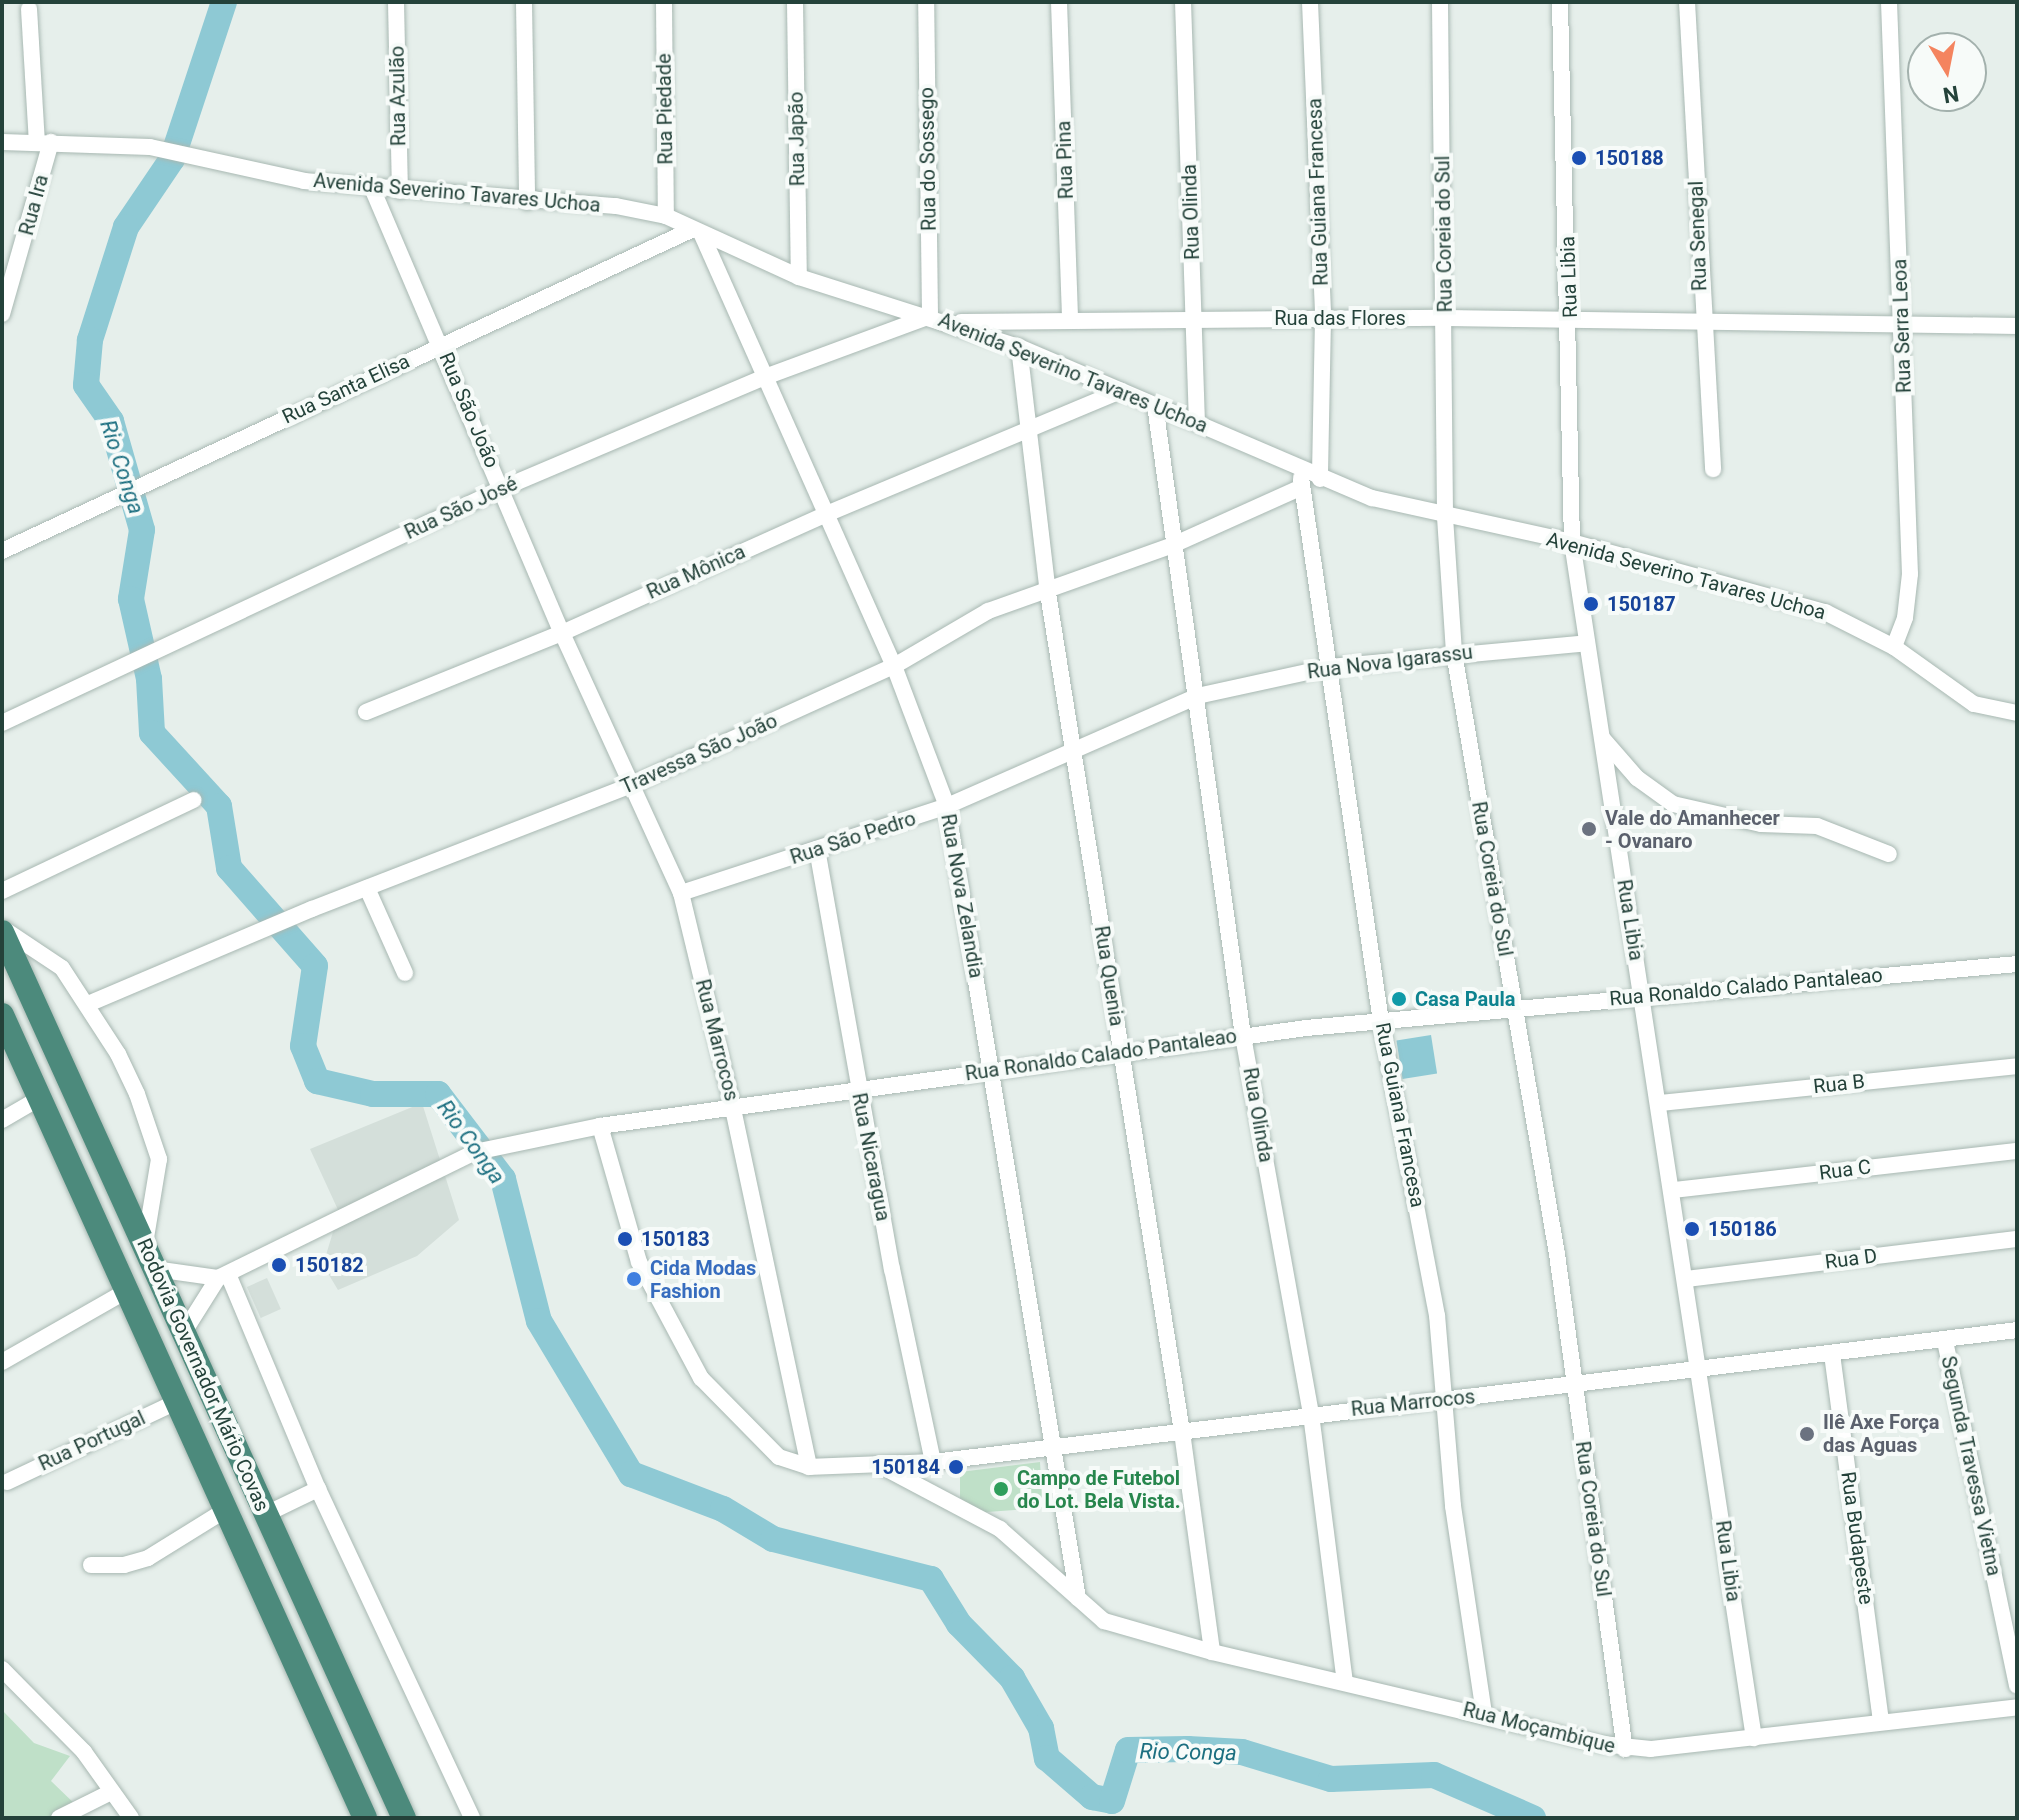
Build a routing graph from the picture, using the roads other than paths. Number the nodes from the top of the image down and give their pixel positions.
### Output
1 (396, 2) edge
2 (524, 2) edge
3 (664, 2) edge
4 (795, 2) edge
5 (926, 2) edge
6 (1059, 2) edge
7 (1183, 2) edge
8 (1310, 2) edge
9 (1440, 2) edge
10 (1560, 2) edge
11 (1687, 2) edge
12 (1889, 2) edge
13 (29, 9) dead end
14 (2, 142) edge
15 (44, 142) junction
16 (372, 188) junction
17 (400, 191) junction
18 (527, 202) junction
19 (666, 216) junction
20 (697, 233) junction
21 (799, 277) junction
22 (2, 314) edge
23 (930, 316) junction
24 (1070, 318) junction
25 (1194, 318) junction
26 (1323, 318) junction
27 (1445, 318) junction
28 (1570, 321) junction
29 (952, 323) junction
30 (1701, 323) junction
31 (2017, 326) edge
32 (1902, 327) junction
33 (441, 345) junction
34 (1019, 347) junction
35 (765, 377) junction
36 (1121, 391) junction
37 (1155, 405) junction
38 (1197, 421) junction
39 (1026, 431) junction
40 (1299, 469) junction
41 (1713, 469) dead end
42 (1320, 479) junction
43 (1302, 487) junction
44 (503, 488) junction
45 (824, 515) junction
46 (1445, 517) junction
47 (1572, 542) junction
48 (1173, 545) junction
49 (2, 551) edge
50 (1047, 587) junction
51 (562, 633) junction
52 (1587, 643) junction
53 (1894, 647) junction
54 (1454, 653) junction
55 (894, 666) junction
56 (1330, 667) junction
57 (1197, 696) junction
58 (366, 712) dead end
59 (2017, 713) edge
60 (2, 723) edge
61 (1602, 737) junction
62 (1075, 747) junction
63 (629, 786) junction
64 (194, 800) dead end
65 (947, 806) junction
66 (817, 849) junction
67 (1889, 854) dead end
68 (367, 888) junction
69 (2, 891) edge
70 (681, 893) junction
71 (2, 930) edge
72 (2017, 964) edge
73 (405, 973) dead end
74 (1642, 995) junction
75 (88, 1004) junction
76 (1514, 1007) junction
77 (2, 1015) edge
78 (1381, 1022) junction
79 (1243, 1036) junction
80 (1121, 1054) junction
81 (2017, 1066) edge
82 (991, 1071) junction
83 (858, 1087) junction
84 (40, 1098) junction
85 (1661, 1103) junction
86 (732, 1104) junction
87 (2, 1120) edge
88 (600, 1126) junction
89 (2017, 1151) edge
90 (1674, 1190) junction
91 (2017, 1239) edge
92 (144, 1245) junction
93 (155, 1269) junction
94 (223, 1276) junction
95 (1686, 1279) junction
96 (128, 1290) junction
97 (2017, 1330) edge
98 (184, 1332) junction
99 (1945, 1341) junction
100 (1832, 1354) junction
101 (2, 1362) edge
102 (1700, 1368) junction
103 (1575, 1385) junction
104 (1443, 1399) junction
105 (178, 1401) junction
106 (1311, 1414) junction
107 (1182, 1432) junction
108 (1050, 1447) junction
109 (933, 1462) junction
110 (879, 1465) junction
111 (809, 1467) junction
112 (7, 1482) dead end
113 (318, 1489) junction
114 (227, 1509) junction
115 (266, 1514) junction
116 (91, 1565) dead end
117 (1078, 1598) junction
118 (1212, 1652) junction
119 (2, 1669) edge
120 (1345, 1682) junction
121 (2017, 1686) edge
122 (2017, 1707) edge
123 (1484, 1714) junction
124 (1881, 1722) junction
125 (1754, 1738) junction
126 (1625, 1749) junction
127 (111, 1792) junction
128 (59, 1818) edge
129 (131, 1818) edge
130 (365, 1818) edge
131 (404, 1818) edge
132 (472, 1818) edge

1 - 17 street, Rua Azulão
2 - 18 street
3 - 19 street, Rua Piedade
4 - 21 street, Rua Japão
5 - 23 street, Rua do Sossego
6 - 24 street, Rua Pina
7 - 25 street, Rua Olinda
8 - 26 street, Rua Guiana Francesa
9 - 27 street, Rua Coreia do Sul
10 - 28 street, Rua Libia
11 - 30 street, Rua Senegal
12 - 32 street, Rua Serra Leoa
13 - 15 street, Rua Ira
14 - 15 street, Avenida Severino Tavares Uchoa
15 - 16 street, Avenida Severino Tavares Uchoa
15 - 22 street, Rua Ira
16 - 17 street, Avenida Severino Tavares Uchoa
16 - 33 street, Rua São João
17 - 18 street, Avenida Severino Tavares Uchoa
18 - 19 street, Avenida Severino Tavares Uchoa
19 - 20 street, Avenida Severino Tavares Uchoa
20 - 21 street, Avenida Severino Tavares Uchoa
20 - 33 street, Rua Santa Elisa
20 - 35 street, Rua Nova Zelandia
21 - 23 street, Avenida Severino Tavares Uchoa
23 - 29 street, Avenida Severino Tavares Uchoa
23 - 35 street, Rua São José
24 - 25 street, Rua das Flores
24 - 29 street, Rua das Flores
25 - 26 street, Rua das Flores
25 - 38 street, Rua Olinda
26 - 27 street, Rua das Flores
26 - 42 street, Rua Guiana Francesa
27 - 28 street, Rua das Flores
27 - 46 street, Rua Coreia do Sul
28 - 30 street, Rua das Flores
28 - 47 street, Rua Libia
29 - 34 street, Avenida Severino Tavares Uchoa
30 - 32 street, Rua das Flores
30 - 41 street, Rua Senegal
31 - 32 street, Rua das Flores
32 - 53 street, Rua Serra Leoa
33 - 44 street, Rua São João
33 - 49 street, Rua Santa Elisa
34 - 36 street, Avenida Severino Tavares Uchoa
34 - 39 street, Rua Quenia
35 - 44 street, Rua São José
35 - 45 street, Rua Nova Zelandia
36 - 37 street, Avenida Severino Tavares Uchoa
36 - 39 street, Rua Mônica
37 - 38 street, Avenida Severino Tavares Uchoa
37 - 48 street, Rua Olinda
38 - 40 street, Avenida Severino Tavares Uchoa
39 - 45 street, Rua Mônica
39 - 50 street, Rua Quenia
40 - 42 street, Avenida Severino Tavares Uchoa
40 - 43 street, Rua Guiana Francesa
42 - 46 street, Avenida Severino Tavares Uchoa
43 - 48 street, Travessa São João
43 - 56 street, Rua Guiana Francesa
44 - 51 street, Rua São João
44 - 60 street, Rua São José
45 - 51 street, Rua Mônica
45 - 55 street, Rua Nova Zelandia
46 - 47 street, Avenida Severino Tavares Uchoa
46 - 54 street, Rua Coreia do Sul
47 - 52 street, Rua Libia
47 - 53 street, Avenida Severino Tavares Uchoa
48 - 50 street, Travessa São João
48 - 57 street, Rua Olinda
50 - 55 street, Travessa São João
50 - 62 street, Rua Quenia
51 - 58 street, Rua Mônica
51 - 63 street, Rua Marrocos
52 - 54 street, Rua Nova Igarassu
52 - 61 street, Rua Libia
53 - 59 street, Avenida Severino Tavares Uchoa
54 - 56 street, Rua Nova Igarassu
54 - 76 street, Rua Coreia do Sul
55 - 63 street, Travessa São João
55 - 65 street, Rua Nova Zelandia
56 - 57 street, Rua Nova Igarassu
56 - 78 street, Rua Guiana Francesa
57 - 62 street, Rua São Pedro
57 - 79 street, Rua Olinda
61 - 67 street
61 - 74 street, Rua Libia
62 - 65 street, Rua São Pedro
62 - 80 street, Rua Quenia
63 - 68 street, Travessa São João
63 - 70 street, Rua Marrocos
64 - 69 street
65 - 66 street, Rua São Pedro
65 - 82 street, Rua Nova Zelandia
66 - 70 street, Rua São Pedro
66 - 83 street, Rua Nicaragua
68 - 73 street
68 - 75 street, Travessa São João
70 - 86 street, Rua Marrocos
71 - 75 street
71 - 92 highway, Rodovia Governador Mário Covas
72 - 74 street, Rua Ronaldo Calado Pantaleao
74 - 76 street, Rua Ronaldo Calado Pantaleao
74 - 85 street, Rua Libia
75 - 92 street
76 - 78 street, Rua Ronaldo Calado Pantaleao
76 - 103 street, Rua Coreia do Sul
77 - 84 highway, Rodovia Governador Mário Covas
78 - 79 street, Rua Ronaldo Calado Pantaleao
78 - 104 street, Rua Guiana Francesa
79 - 80 street, Rua Ronaldo Calado Pantaleao
79 - 106 street, Rua Olinda
80 - 82 street, Rua Ronaldo Calado Pantaleao
80 - 107 street, Rua Quenia
81 - 85 street, Rua B
82 - 83 street, Rua Ronaldo Calado Pantaleao
82 - 108 street, Rua Nova Zelandia
83 - 86 street, Rua Ronaldo Calado Pantaleao
83 - 109 street, Rua Nicaragua
84 - 87 street
84 - 96 highway, Rodovia Governador Mário Covas
85 - 90 street, Rua Libia
86 - 88 street, Rua Ronaldo Calado Pantaleao
86 - 111 street, Rua Marrocos
88 - 94 street, Rua Ronaldo Calado Pantaleao
88 - 111 street, Rua Marrocos
89 - 90 street, Rua C
90 - 95 street, Rua Libia
91 - 95 street, Rua D
92 - 93 highway, Rodovia Governador Mário Covas
93 - 94 street
93 - 98 highway, Rodovia Governador Mário Covas
94 - 98 street
94 - 113 street
95 - 102 street, Rua Libia
96 - 101 street
96 - 105 highway, Rodovia Governador Mário Covas
97 - 99 street, Rua Marrocos
98 - 115 highway, Rodovia Governador Mário Covas
99 - 100 street, Rua Marrocos
99 - 121 street, Segunda Travessa Vietna
100 - 102 street, Rua Marrocos
100 - 124 street, Rua Budapeste
102 - 103 street, Rua Marrocos
102 - 125 street, Rua Libia
103 - 104 street, Rua Marrocos
103 - 126 street, Rua Coreia do Sul
104 - 106 street, Rua Marrocos
104 - 123 street, Rua Guiana Francesa
105 - 112 street, Rua Portugal
105 - 114 highway, Rodovia Governador Mário Covas
106 - 107 street, Rua Marrocos
106 - 120 street, Rua Olinda
107 - 108 street, Rua Marrocos
107 - 118 street, Rua Quenia
108 - 109 street, Rua Marrocos
108 - 117 street, Rua Nova Zelandia
109 - 110 street, Rua Marrocos
110 - 111 street, Rua Marrocos
110 - 117 street, Rua Moçambique
113 - 115 street
113 - 132 street
114 - 116 street
114 - 130 highway, Rodovia Governador Mário Covas
115 - 131 highway, Rodovia Governador Mário Covas
117 - 118 street, Rua Moçambique
118 - 120 street, Rua Moçambique
119 - 127 street
120 - 123 street, Rua Moçambique
122 - 124 street, Rua Moçambique
123 - 126 street, Rua Moçambique
124 - 125 street, Rua Moçambique
125 - 126 street, Rua Moçambique
127 - 128 street
127 - 129 street

